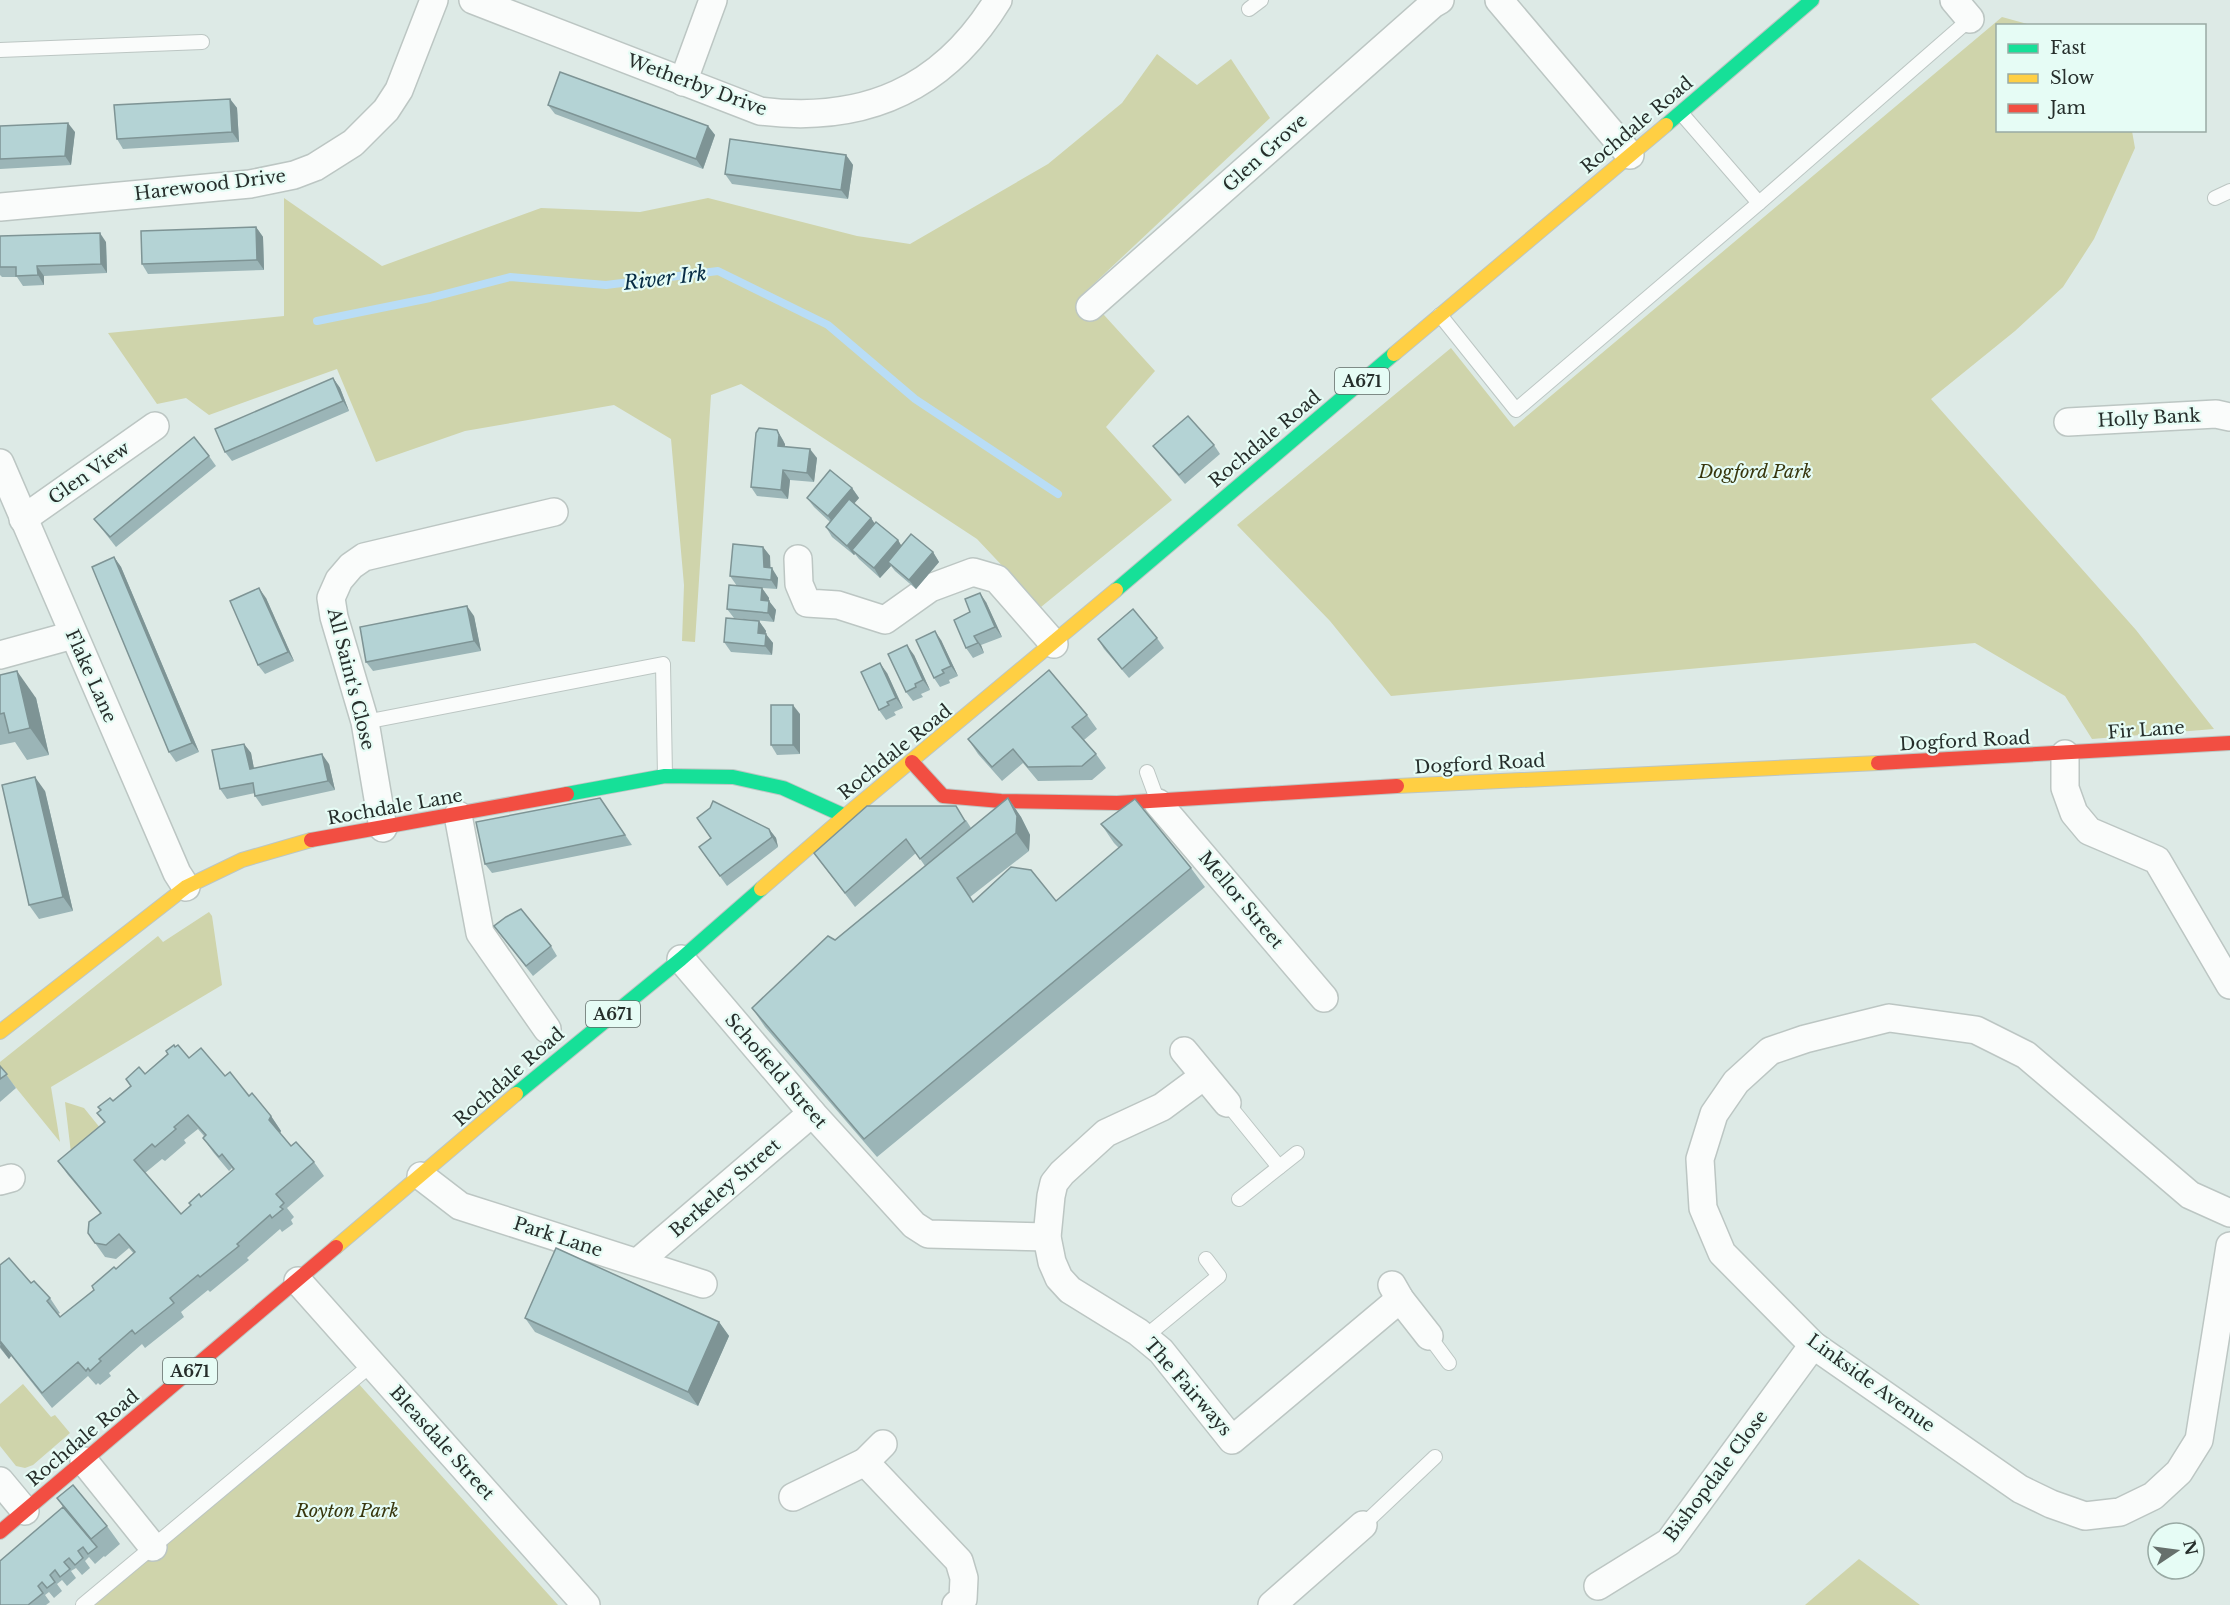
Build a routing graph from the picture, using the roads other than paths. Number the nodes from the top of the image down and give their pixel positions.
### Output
1 (434, 0) edge
2 (473, 0) edge
3 (713, 0) edge
4 (998, 0) edge
5 (1261, 0) edge
6 (1440, 0) edge
7 (1499, 0) edge
8 (1812, 0) edge
9 (1249, 9) dead end
10 (1962, 9) edge
11 (202, 42) dead end
12 (0, 50) edge
13 (683, 82) junction
14 (1682, 113) junction
15 (1630, 155) junction
16 (2230, 191) edge
17 (2215, 198) dead end
18 (1759, 203) junction
19 (0, 207) edge
20 (1090, 307) dead end
21 (1440, 315) junction
22 (2230, 417) edge
23 (2068, 422) dead end
24 (155, 426) dead end
25 (0, 463) edge
26 (554, 512) dead end
27 (23, 519) junction
28 (798, 559) dead end
29 (73, 635) junction
30 (1054, 644) junction
31 (0, 655) edge
32 (365, 722) junction
33 (2230, 743) edge
34 (2065, 754) junction
35 (912, 762) junction
36 (1147, 772) dead end
37 (665, 776) junction
38 (1158, 802) junction
39 (458, 815) junction
40 (845, 816) junction
41 (383, 828) junction
42 (186, 887) junction
43 (681, 959) junction
44 (2230, 985) edge
45 (1324, 998) dead end
46 (547, 1029) dead end
47 (0, 1032) edge
48 (1184, 1051) dead end
49 (1204, 1076) junction
50 (1227, 1103) joint
51 (812, 1113) junction
52 (1296, 1153) dead end
53 (1279, 1167) junction
54 (422, 1176) junction
55 (1239, 1199) dead end
56 (2230, 1213) edge
57 (1047, 1237) junction
58 (2230, 1246) edge
59 (1206, 1259) dead end
60 (638, 1262) junction
61 (298, 1281) junction
62 (703, 1284) dead end
63 (1429, 1336) joint
64 (1145, 1338) junction
65 (1814, 1345) junction
66 (1449, 1363) dead end
67 (372, 1364) junction
68 (1435, 1457) dead end
69 (84, 1461) junction
70 (0, 1481) edge
71 (793, 1497) dead end
72 (26, 1511) junction
73 (1363, 1525) joint
74 (0, 1532) edge
75 (153, 1546) junction
76 (1598, 1586) dead end
77 (83, 1605) edge
78 (586, 1605) edge
79 (956, 1605) edge
80 (1272, 1605) edge

1 - 19 street, Harewood Drive
2 - 13 street, Wetherby Drive
3 - 13 street
4 - 13 street, Wetherby Drive
5 - 9 lane
6 - 20 street, Glen Grove
7 - 15 street
8 - 14 main road, Rochdale Road / A671
10 - 18 lane
11 - 12 lane
14 - 15 main road, Rochdale Road / A671
14 - 18 lane
15 - 21 main road, Rochdale Road / A671
16 - 17 lane
18 - 21 lane
21 - 30 main road, Rochdale Road / A671
22 - 23 street, Holly Bank
24 - 27 street, Glen View
25 - 27 street, Flake Lane
26 - 32 street, All Saint's Close
27 - 29 street, Flake Lane
28 - 30 street
29 - 31 street
29 - 42 street, Flake Lane
30 - 35 main road, Rochdale Road / A671
32 - 37 lane
32 - 41 street, All Saint's Close
33 - 34 main road, Fir Lane
34 - 38 main road, Dogford Road
34 - 44 street
35 - 38 main road, Dogford Road
35 - 40 main road, Rochdale Road / A671
36 - 38 lane
37 - 39 main road, Rochdale Lane
37 - 40 main road, Rochdale Lane
38 - 45 street, Mellor Street
39 - 41 main road, Rochdale Lane
39 - 46 street
40 - 43 main road, Rochdale Road / A671
41 - 42 main road, Rochdale Lane
42 - 47 main road, Rochdale Lane
43 - 51 street, Schofield Street
43 - 54 main road, Rochdale Road / A671
48 - 49 street
49 - 50 street
49 - 57 street, The Fairways
50 - 53 lane
51 - 57 street, Schofield Street
51 - 60 street, Berkeley Street
52 - 53 lane
53 - 55 lane
54 - 60 street, Park Lane
54 - 61 main road, Rochdale Road / A671
56 - 65 street, Linkside Avenue
57 - 64 street, The Fairways
58 - 65 street, Linkside Avenue
59 - 64 lane
60 - 62 street, Park Lane
61 - 67 street, Bleasdale Street
61 - 69 main road, Rochdale Road / A671
63 - 64 street, The Fairways
63 - 66 lane
65 - 76 street, Bishopdale Close
67 - 75 lane
67 - 78 street, Bleasdale Street
68 - 73 lane
69 - 72 main road, Rochdale Road / A671
69 - 75 street
70 - 72 street
71 - 79 street
72 - 74 main road, Rochdale Road / A671
73 - 80 street
75 - 77 lane

